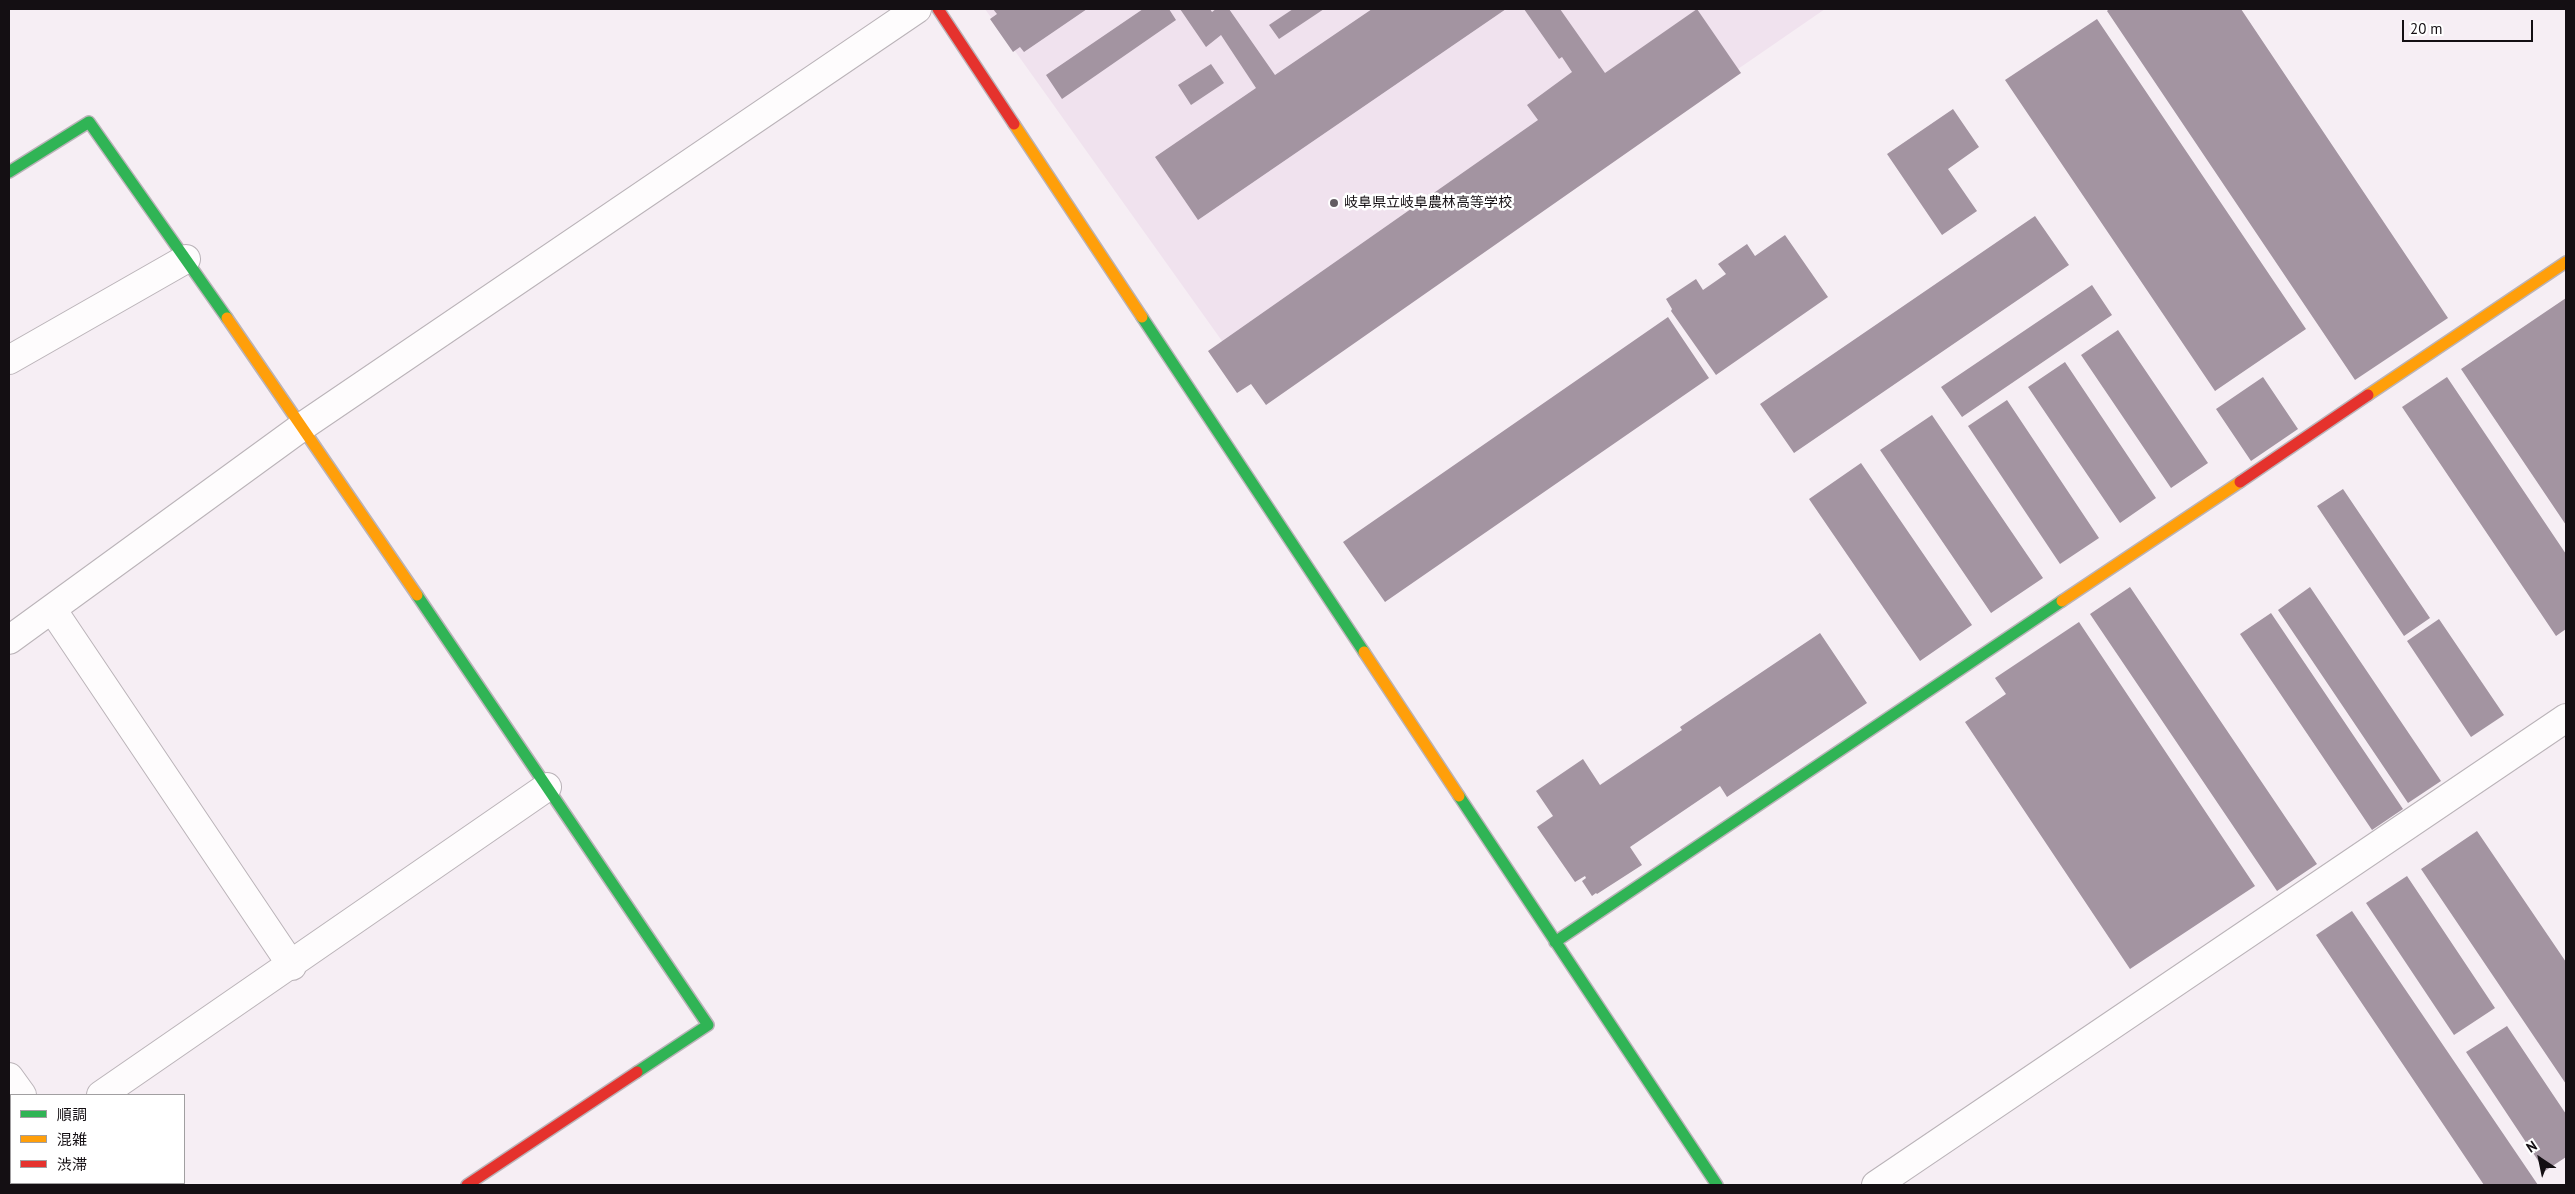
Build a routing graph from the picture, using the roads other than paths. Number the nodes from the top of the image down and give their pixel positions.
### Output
1 (917, 9) edge
2 (938, 9) edge
3 (9, 172) edge
4 (186, 259) junction
5 (2566, 262) edge
6 (9, 360) edge
7 (303, 426) junction
8 (52, 609) junction
9 (9, 640) edge
10 (2566, 718) edge
11 (547, 787) junction
12 (1555, 942) junction
13 (292, 966) junction
14 (9, 1077) edge
15 (21, 1094) edge
16 (103, 1094) edge
17 (9, 1175) edge
18 (10, 1185) edge
19 (467, 1185) edge
20 (1717, 1185) edge
21 (1876, 1185) edge

1 - 7 street
2 - 12 street
3 - 4 street
4 - 6 street
4 - 7 street
5 - 12 street
7 - 8 street
7 - 11 street
8 - 9 street
8 - 13 street
10 - 21 street
11 - 13 street
11 - 19 street
12 - 20 street
13 - 16 street
14 - 15 street
17 - 18 street

